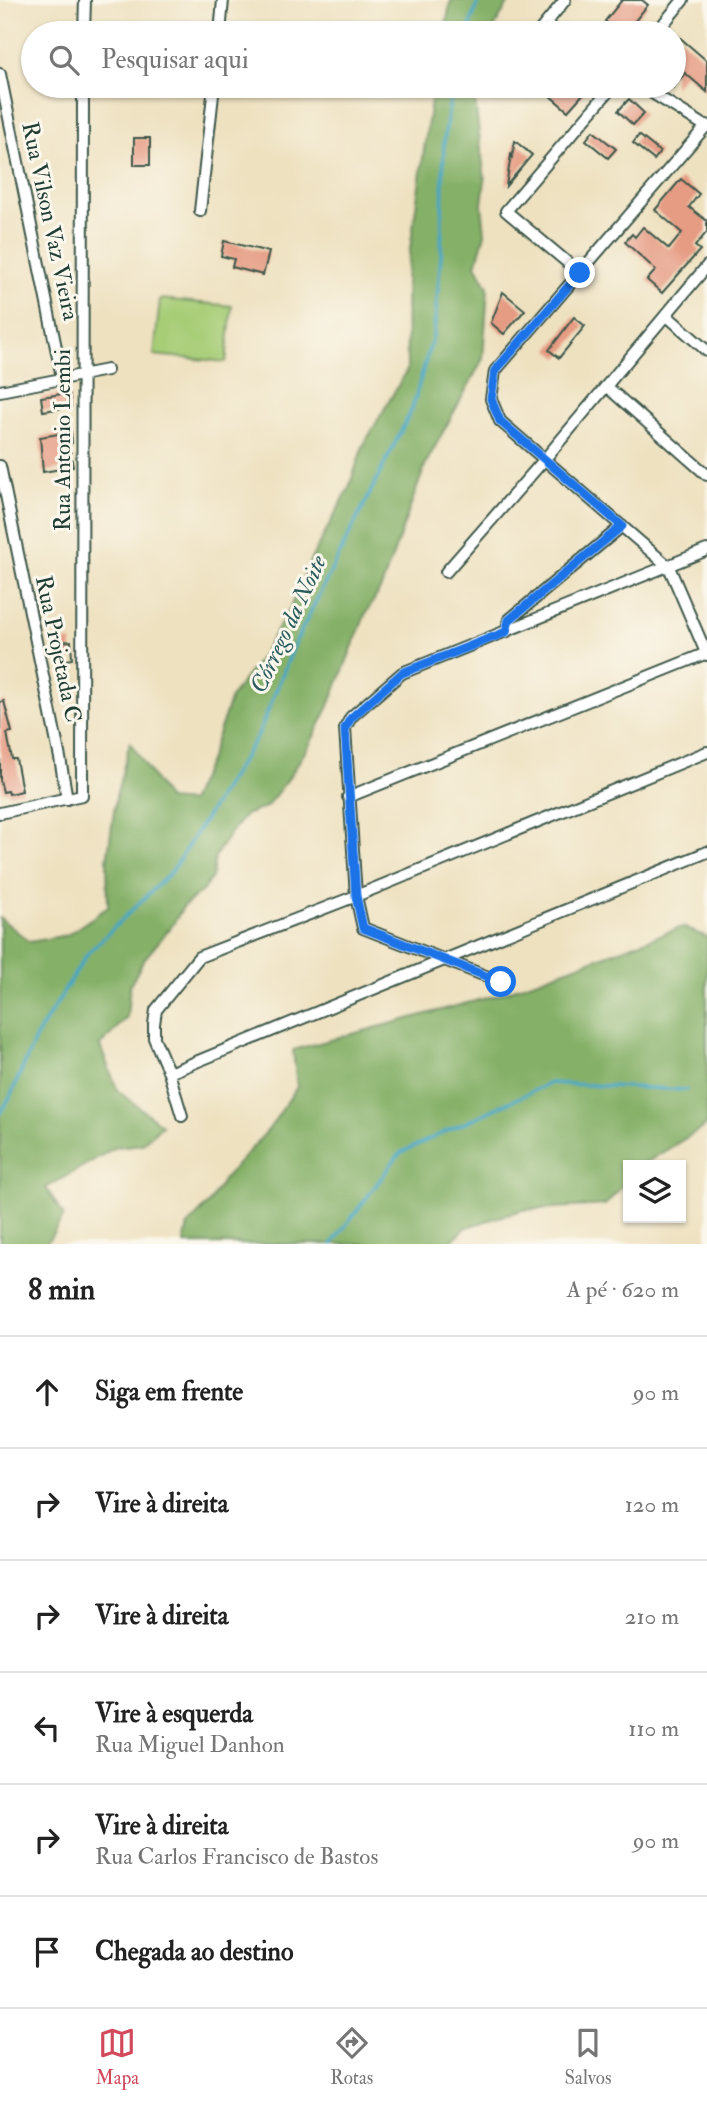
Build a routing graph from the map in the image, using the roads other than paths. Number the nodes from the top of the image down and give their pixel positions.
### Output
1 (85, 0) edge
2 (223, 0) edge
3 (565, 0) edge
4 (683, 0) edge
5 (84, 21) edge
6 (221, 21) edge
7 (548, 21) edge
8 (666, 21) edge
9 (0, 74) edge
10 (83, 98) edge
11 (213, 98) edge
12 (603, 98) edge
13 (661, 98) edge
14 (707, 126) edge
15 (200, 211) dead end
16 (707, 266) edge
17 (580, 273) junction
18 (666, 316) junction
19 (707, 351) edge
20 (107, 370) dead end
21 (83, 374) junction
22 (62, 377) junction
23 (606, 386) junction
24 (0, 391) edge
25 (544, 460) junction
26 (0, 466) edge
27 (707, 475) edge
28 (622, 526) junction
29 (707, 551) edge
30 (669, 567) junction
31 (446, 572) dead end
32 (506, 632) junction
33 (707, 654) edge
34 (707, 752) edge
35 (82, 754) junction
36 (60, 758) junction
37 (348, 797) junction
38 (67, 799) junction
39 (0, 813) edge
40 (707, 852) edge
41 (356, 896) junction
42 (443, 960) junction
43 (501, 982) dead end
44 (169, 1073) junction
45 (182, 1116) dead end

1 - 5 street
2 - 6 street
3 - 7 street
4 - 8 street
9 - 22 street, Rua Vilson Vaz Vieira
10 - 21 street, Rua Antonio Lembi
11 - 15 street
12 - 17 street
13 - 14 street
14 - 17 street
16 - 18 street
17 - 25 street
18 - 19 street
18 - 23 street
20 - 21 street
21 - 22 street
21 - 35 street, Rua Antonio Lembi
22 - 24 street
23 - 25 street
23 - 27 street
25 - 28 street
25 - 31 street
26 - 36 street, Rua Projetada C
28 - 30 street
28 - 32 street
29 - 30 street
30 - 32 street
30 - 33 street
32 - 37 street
33 - 37 street
34 - 41 street
35 - 36 street
35 - 38 street, Rua Antonio Lembi
36 - 38 street, Rua Projetada C
37 - 41 street
38 - 39 street
40 - 42 street
41 - 42 street
41 - 44 street
42 - 43 street
42 - 44 street
44 - 45 street

